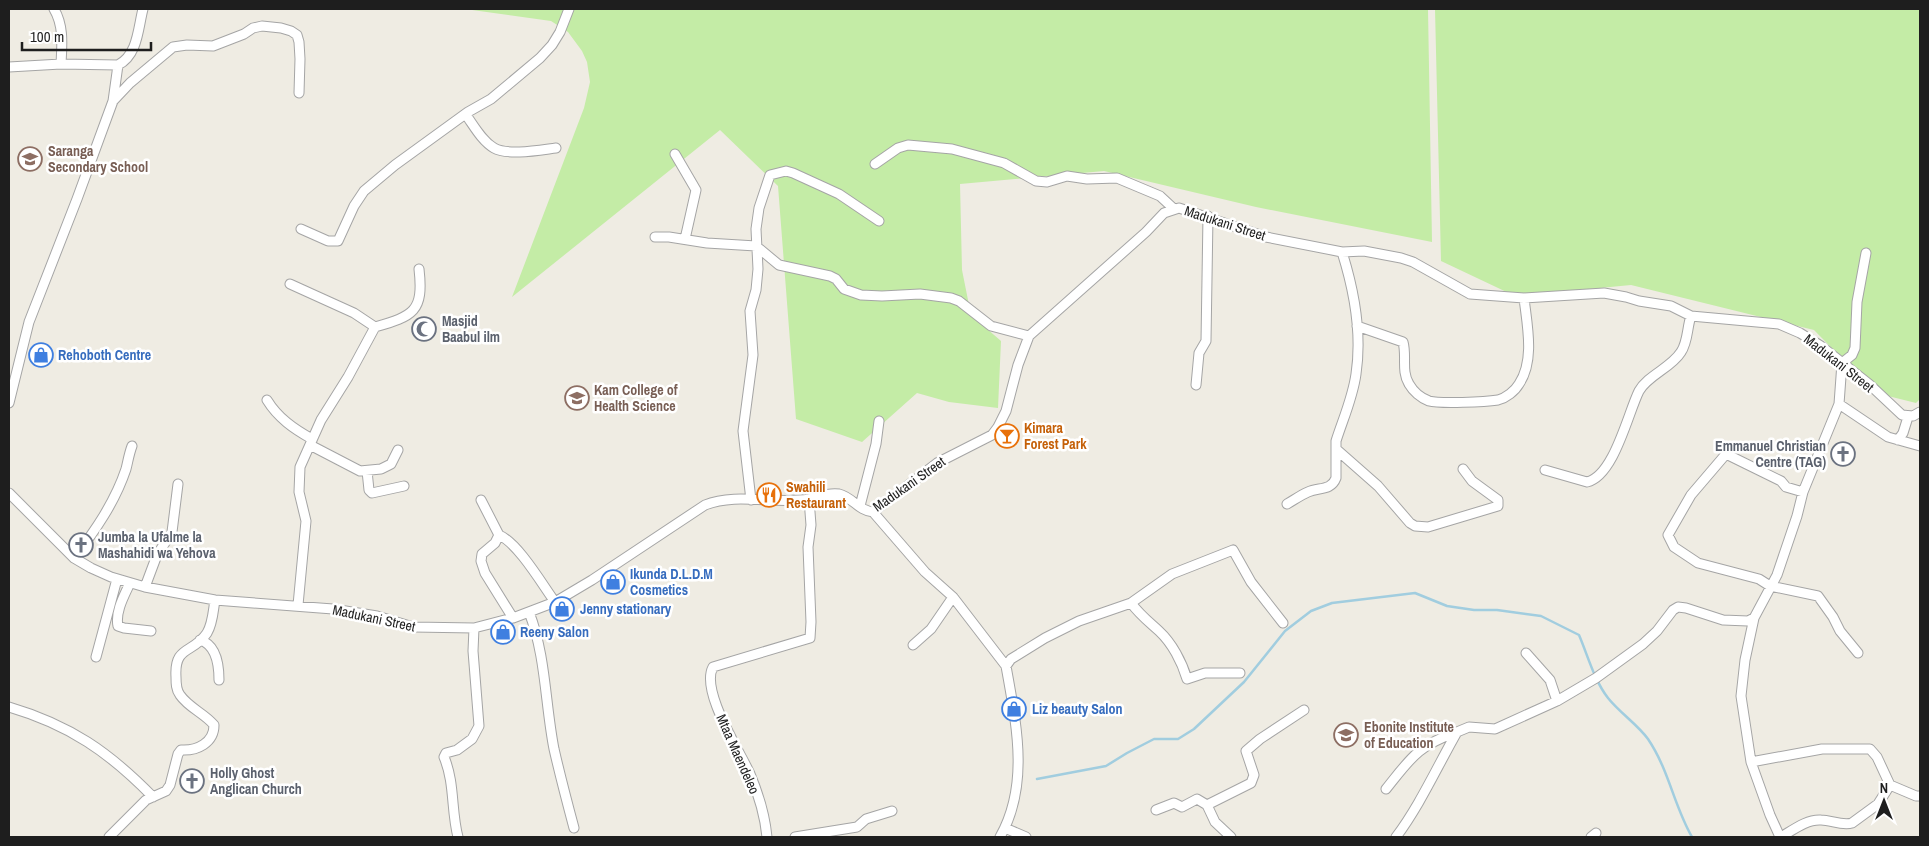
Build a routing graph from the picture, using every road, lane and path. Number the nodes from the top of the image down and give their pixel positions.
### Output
1 (54, 9) edge
2 (143, 9) edge
3 (569, 9) edge
4 (61, 64) junction
5 (118, 65) junction
6 (9, 67) edge
7 (299, 93) dead end
8 (113, 101) junction
9 (466, 115) junction
10 (556, 148) dead end
11 (675, 154) dead end
12 (874, 164) dead end
13 (1174, 209) junction
14 (1208, 216) junction
15 (879, 221) dead end
16 (301, 229) dead end
17 (656, 237) dead end
18 (684, 239) junction
19 (756, 246) junction
20 (1342, 252) junction
21 (1866, 253) dead end
22 (419, 270) dead end
23 (290, 284) dead end
24 (1524, 298) junction
25 (1691, 316) junction
26 (1357, 326) junction
27 (375, 327) junction
28 (1029, 336) junction
29 (1842, 363) junction
30 (1196, 385) dead end
31 (267, 400) dead end
32 (9, 403) edge
33 (1839, 404) junction
34 (1920, 412) edge
35 (1908, 417) junction
36 (879, 421) dead end
37 (1898, 440) junction
38 (311, 442) junction
39 (132, 446) dead end
40 (1920, 446) edge
41 (1336, 448) junction
42 (398, 450) dead end
43 (1463, 469) dead end
44 (1545, 470) dead end
45 (367, 471) junction
46 (178, 484) dead end
47 (404, 486) dead end
48 (1802, 492) junction
49 (9, 493) edge
50 (809, 499) junction
51 (481, 500) dead end
52 (751, 500) junction
53 (1286, 504) dead end
54 (860, 506) junction
55 (873, 512) junction
56 (499, 535) junction
57 (74, 558) junction
58 (117, 579) junction
59 (130, 583) junction
60 (1770, 586) junction
61 (145, 587) junction
62 (954, 597) junction
63 (215, 600) junction
64 (555, 602) junction
65 (1131, 603) junction
66 (298, 605) junction
67 (529, 612) junction
68 (512, 618) junction
69 (1754, 618) junction
70 (1282, 623) dead end
71 (474, 628) junction
72 (151, 631) dead end
73 (200, 640) junction
74 (912, 645) dead end
75 (1526, 653) dead end
76 (1858, 653) dead end
77 (96, 657) dead end
78 (1006, 666) junction
79 (1240, 673) dead end
80 (219, 680) dead end
81 (1557, 701) junction
82 (9, 707) edge
83 (1304, 710) dead end
84 (1457, 732) junction
85 (1751, 762) junction
86 (1890, 785) junction
87 (1386, 789) dead end
88 (1920, 796) edge
89 (153, 797) junction
90 (1206, 805) junction
91 (1156, 810) dead end
92 (892, 811) dead end
93 (574, 828) dead end
94 (1005, 828) junction
95 (109, 837) edge
96 (458, 837) edge
97 (767, 837) edge
98 (796, 837) edge
99 (1000, 837) edge
100 (1026, 837) edge
101 (1231, 837) edge
102 (1396, 837) edge
103 (1781, 837) edge

1 - 4 street
2 - 5 street
3 - 9 street
4 - 5 street
4 - 6 street
5 - 8 street
7 - 8 street
8 - 32 street
9 - 10 street
9 - 16 street
11 - 18 street
12 - 13 street
13 - 14 street, Madukani Street
13 - 28 street, Madukani Street
14 - 20 street, Madukani Street
14 - 30 street
15 - 19 street
17 - 18 street
18 - 19 street
19 - 28 street
19 - 52 street
20 - 24 street, Madukani Street
20 - 26 street
21 - 29 street
22 - 27 street
23 - 27 street
24 - 25 street, Madukani Street
24 - 26 street
25 - 29 street, Madukani Street
25 - 44 street
26 - 41 street
27 - 38 street
28 - 55 street, Madukani Street
29 - 33 street
29 - 35 street, Madukani Street
31 - 38 street
33 - 37 street
33 - 48 street
34 - 35 street
35 - 37 street
36 - 54 street
37 - 40 street
38 - 45 street
38 - 66 street
39 - 57 street
41 - 43 street
41 - 53 street
42 - 45 street
45 - 47 street
46 - 61 street
48 - 60 street
48 - 60 street
49 - 57 street, Madukani Street
50 - 52 street, Madukani Street
50 - 54 street, Madukani Street
50 - 97 street, Mtaa Maendeleo
51 - 56 street
52 - 64 street, Madukani Street
54 - 55 street, Madukani Street
55 - 62 street
56 - 64 street
56 - 68 street
57 - 58 street, Madukani Street
58 - 59 street, Madukani Street
58 - 77 street
59 - 61 street, Madukani Street
59 - 72 street
60 - 69 street
60 - 76 street
61 - 63 street, Madukani Street
62 - 74 street
62 - 78 street
63 - 66 street, Madukani Street
63 - 73 street
64 - 67 street, Madukani Street
65 - 70 street
65 - 78 street
65 - 79 street
66 - 71 street, Madukani Street
67 - 68 street, Madukani Street
67 - 93 street
68 - 71 street, Madukani Street
69 - 81 street
69 - 85 street
71 - 96 street
73 - 80 street
73 - 89 street
75 - 81 street
78 - 94 street
81 - 84 street
82 - 89 street
83 - 90 street
84 - 87 street
84 - 102 street
85 - 86 street
85 - 103 street
86 - 88 street
86 - 103 street
89 - 95 street
90 - 91 street
90 - 101 street
92 - 98 street
94 - 99 street
94 - 100 street

